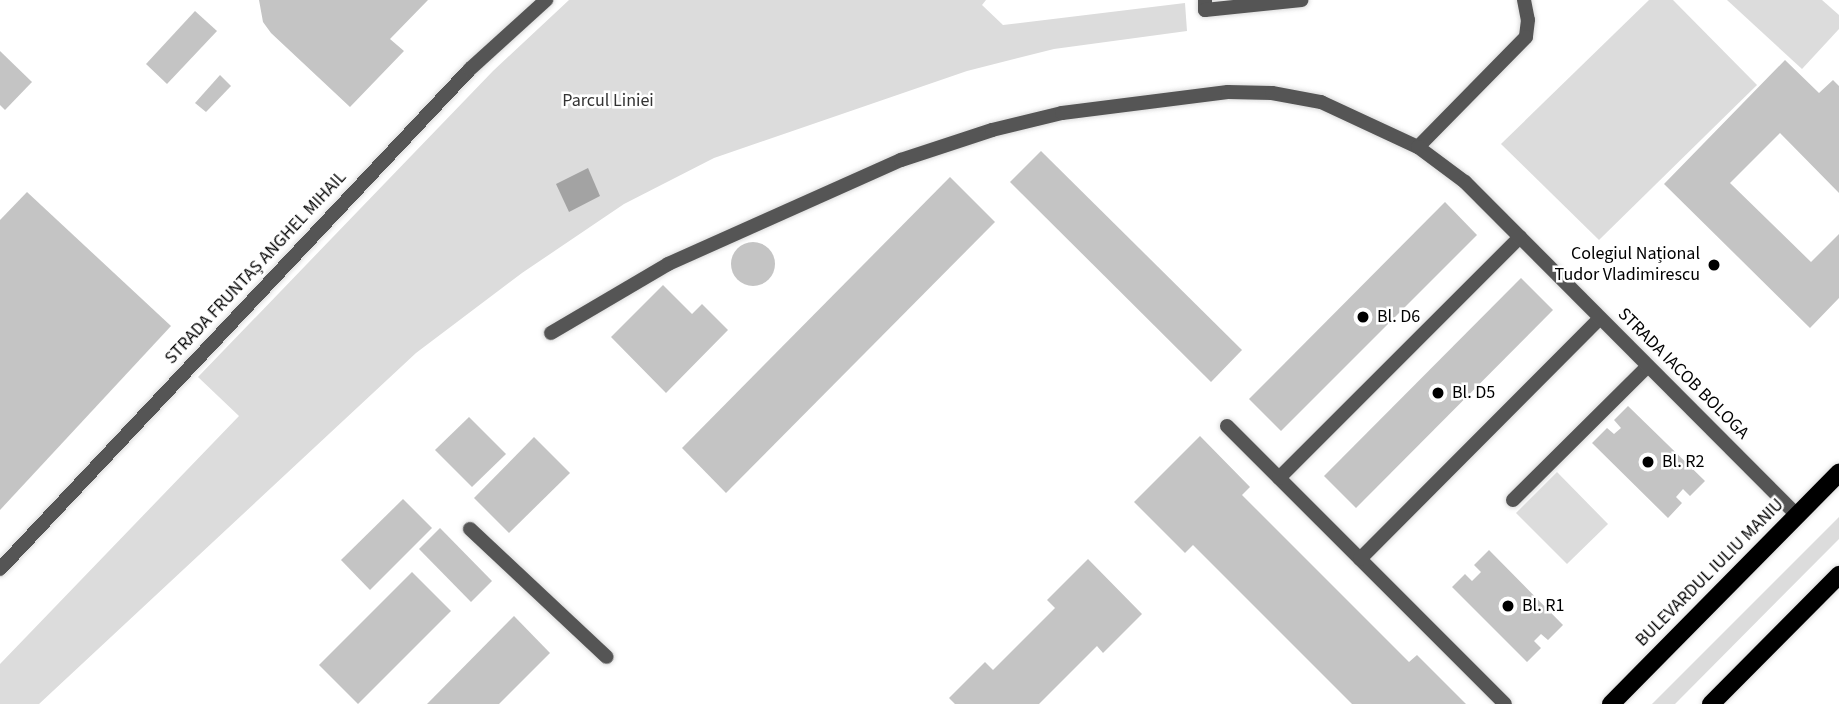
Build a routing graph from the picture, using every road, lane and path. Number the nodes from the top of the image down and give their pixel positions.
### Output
1 (546, 0) edge
2 (1205, 0) edge
3 (1301, 0) edge
4 (1524, 0) edge
5 (1419, 147) junction
6 (1520, 237) junction
7 (1600, 318) junction
8 (551, 333) dead end
9 (1648, 366) junction
10 (1227, 426) dead end
11 (1839, 472) edge
12 (1279, 478) junction
13 (1513, 500) dead end
14 (1797, 515) junction
15 (470, 529) dead end
16 (1360, 559) junction
17 (0, 569) edge
18 (1839, 575) edge
19 (607, 657) dead end
20 (1505, 704) edge
21 (1611, 704) edge
22 (1711, 704) edge

1 - 17 street, STRADA FRUNTAȘ ANGHEL MIHAIL
2 - 3 street
4 - 5 street
5 - 6 street, STRADA IACOB BOLOGA
5 - 8 street, STRADA IACOB BOLOGA
6 - 7 street, STRADA IACOB BOLOGA
6 - 12 street
7 - 9 street, STRADA IACOB BOLOGA
7 - 16 street
9 - 13 street
9 - 14 street, STRADA IACOB BOLOGA
10 - 12 street
11 - 14 main road, BULEVARDUL IULIU MANIU
12 - 16 street
14 - 21 main road, BULEVARDUL IULIU MANIU
15 - 19 street
16 - 20 street
18 - 22 main road

